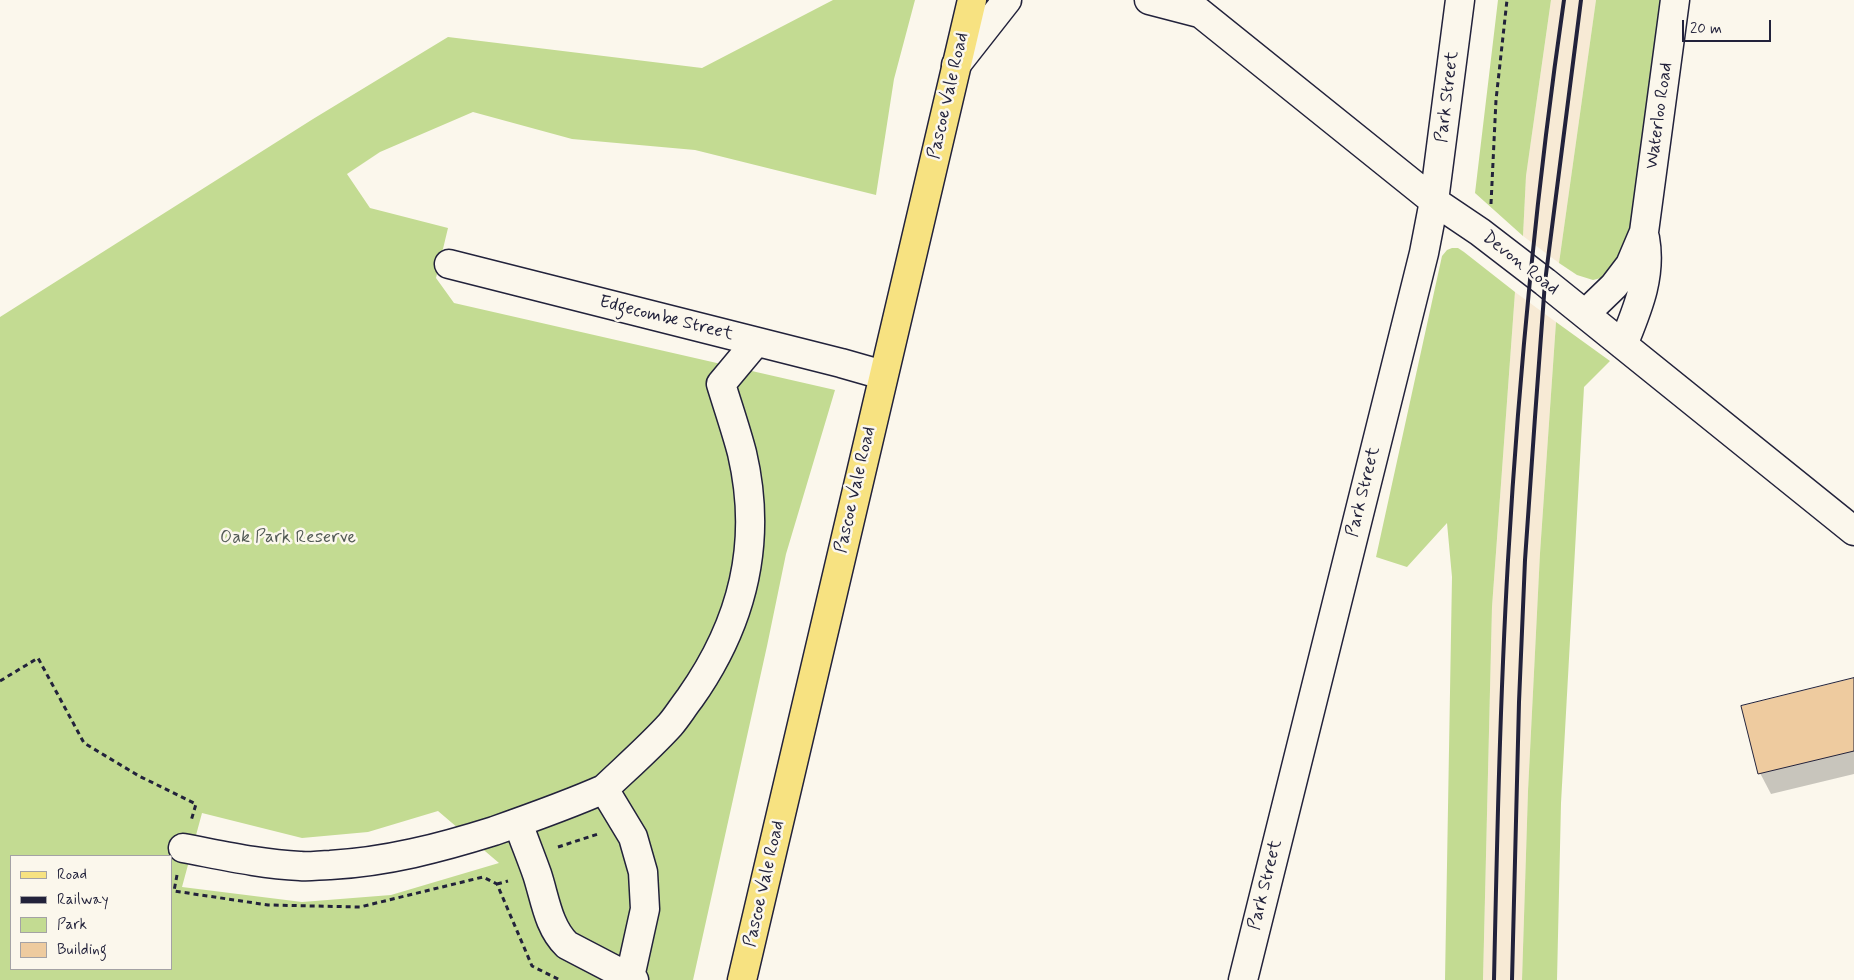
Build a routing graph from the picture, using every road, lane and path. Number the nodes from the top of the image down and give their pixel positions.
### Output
1 (972, 0) edge
2 (1007, 0) edge
3 (1149, 0) edge
4 (1460, 0) edge
5 (1508, 0) edge
6 (1675, 0) edge
7 (1191, 6) edge
8 (956, 65) junction
9 (1434, 201) junction
10 (1480, 232) junction
11 (1644, 232) junction
12 (449, 264) dead end
13 (1585, 314) junction
14 (756, 342) junction
15 (1623, 345) junction
16 (883, 375) junction
17 (1854, 531) edge
18 (0, 681) edge
19 (604, 789) junction
20 (518, 823) junction
21 (633, 837) junction
22 (183, 848) junction
23 (557, 848) dead end
24 (536, 873) junction
25 (497, 884) junction
26 (632, 979) edge
27 (560, 980) edge
28 (742, 980) edge
29 (1243, 980) edge

1 - 8 main road, Pascoe Vale Road
2 - 8 street
3 - 7 street
4 - 9 street, Park Street
5 - 10 path
6 - 11 street, Waterloo Road
7 - 9 street, Devon Road
8 - 16 main road, Pascoe Vale Road
9 - 10 street, Devon Road
9 - 29 street, Park Street
10 - 13 street, Devon Road
11 - 13 street, Waterloo Road
11 - 15 street, Waterloo Road
12 - 14 street, Edgecombe Street
13 - 15 street, Devon Road
14 - 16 street, Edgecombe Street
14 - 19 street
15 - 17 street, Devon Road
16 - 28 main road, Pascoe Vale Road
18 - 22 path
19 - 20 street
19 - 21 street
20 - 22 street
20 - 24 street
21 - 23 path
21 - 26 street
22 - 25 path
24 - 25 path
24 - 26 street
25 - 27 path

